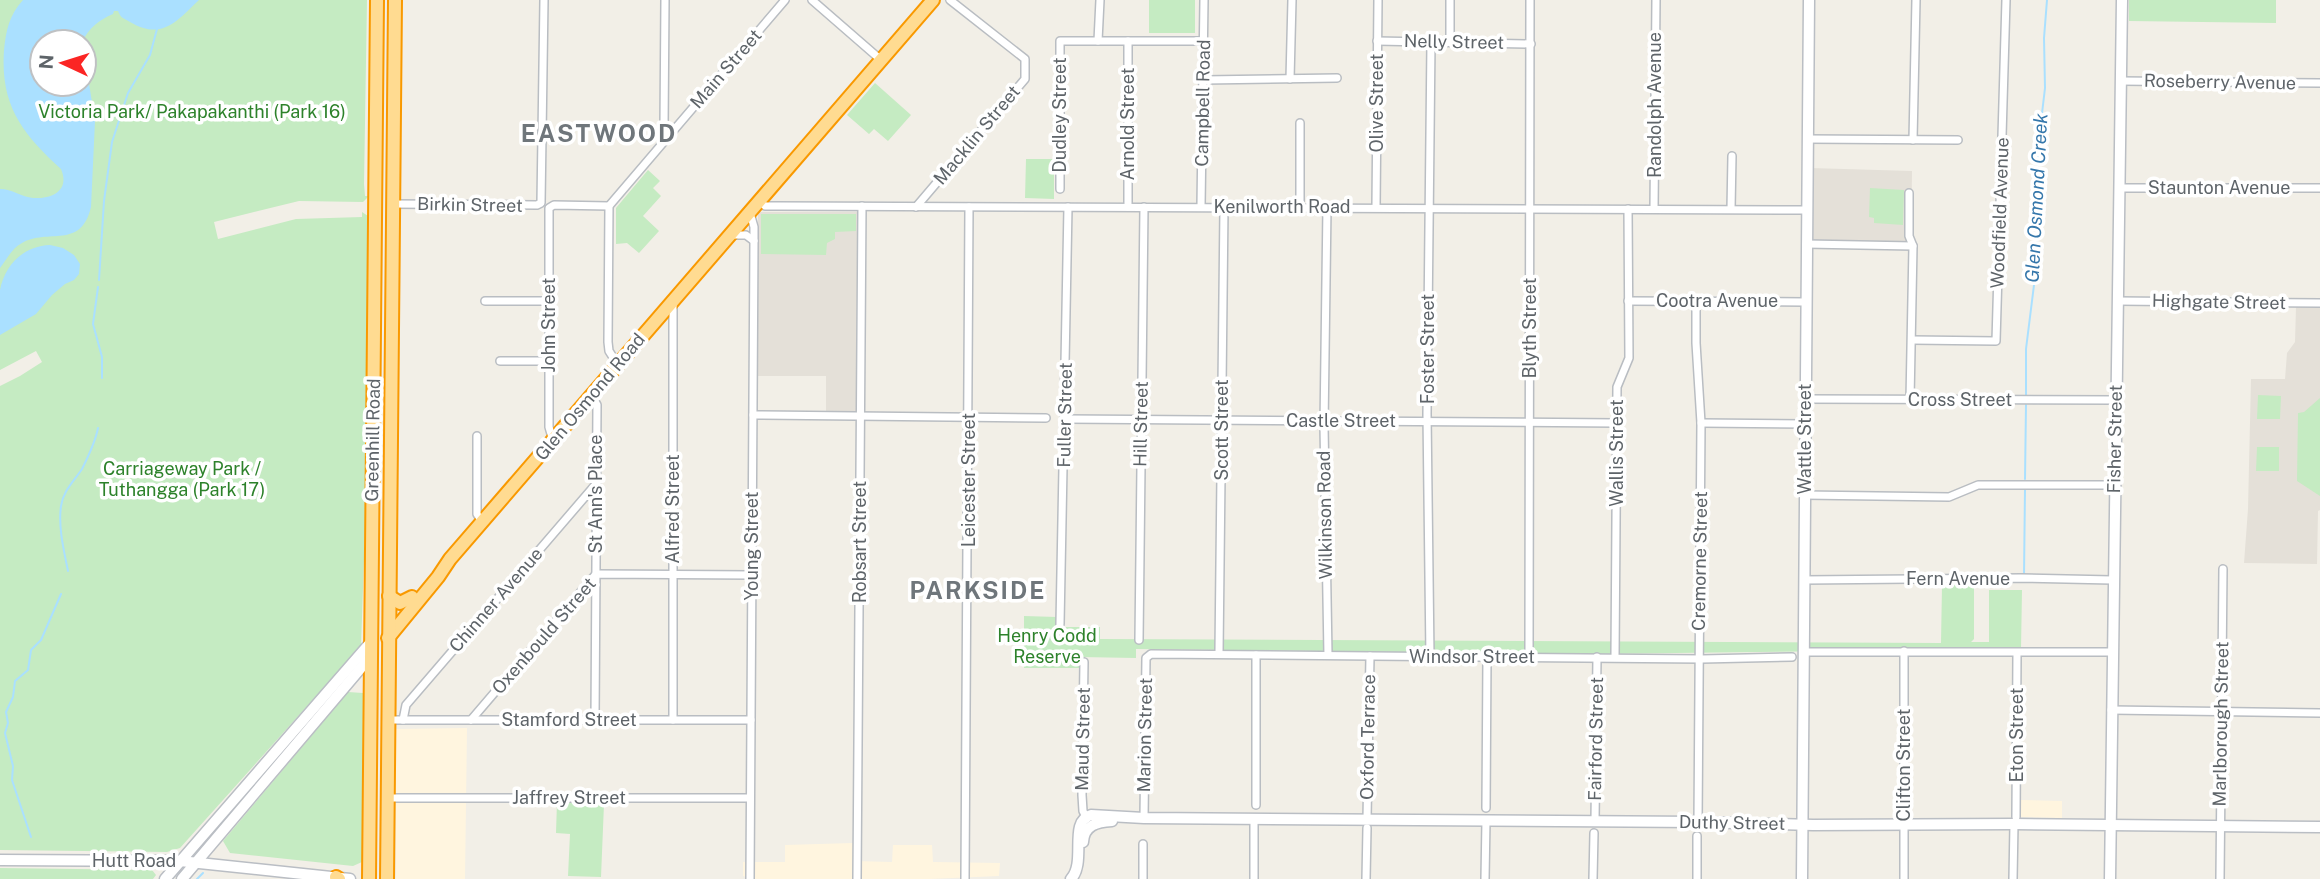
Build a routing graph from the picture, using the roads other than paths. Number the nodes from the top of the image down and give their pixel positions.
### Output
1 (377, 0) edge
2 (395, 0) edge
3 (544, 0) edge
4 (664, 0) edge
5 (785, 0) edge
6 (811, 0) edge
7 (933, 0) edge
8 (950, 0) edge
9 (1100, 0) edge
10 (1204, 0) edge
11 (1292, 0) edge
12 (1378, 0) edge
13 (1450, 0) edge
14 (1530, 0) edge
15 (1656, 0) edge
16 (1809, 0) edge
17 (1916, 0) edge
18 (2006, 0) edge
19 (2122, 0) edge
20 (1098, 41) junction
21 (1128, 41) junction
22 (1203, 41) junction
23 (1377, 41) junction
24 (1432, 41) junction
25 (1450, 42) junction
26 (1531, 44) junction
27 (881, 60) junction
28 (1337, 78) dead end
29 (1290, 79) junction
30 (1204, 80) junction
31 (2121, 81) junction
32 (2320, 83) edge
33 (1300, 124) dead end
34 (667, 138) junction
35 (1807, 139) junction
36 (1913, 140) junction
37 (1958, 140) dead end
38 (1732, 156) dead end
39 (2119, 188) junction
40 (2320, 188) edge
41 (1060, 189) dead end
42 (1909, 193) dead end
43 (760, 201) junction
44 (393, 204) junction
45 (609, 206) junction
46 (862, 206) junction
47 (1201, 206) junction
48 (916, 207) junction
49 (969, 207) junction
50 (1068, 207) junction
51 (1128, 207) junction
52 (1144, 207) junction
53 (1327, 207) junction
54 (1376, 207) junction
55 (1429, 207) junction
56 (549, 208) joint
57 (1224, 208) junction
58 (1300, 208) junction
59 (1530, 209) junction
60 (1628, 209) junction
61 (1654, 209) junction
62 (1731, 209) junction
63 (1807, 209) junction
64 (750, 213) junction
65 (731, 235) junction
66 (754, 242) junction
67 (1806, 244) junction
68 (1913, 246) junction
69 (673, 299) junction
70 (1696, 300) junction
71 (485, 301) dead end
72 (1628, 301) junction
73 (2118, 301) junction
74 (548, 302) junction
75 (1805, 302) junction
76 (2320, 303) edge
77 (1912, 340) junction
78 (500, 361) dead end
79 (548, 361) junction
80 (618, 365) junction
81 (592, 396) junction
82 (1805, 399) junction
83 (1910, 400) junction
84 (2116, 401) junction
85 (753, 415) junction
86 (860, 416) junction
87 (1046, 418) dead end
88 (969, 419) junction
89 (1065, 419) junction
90 (1141, 419) junction
91 (1222, 421) junction
92 (1324, 421) junction
93 (1428, 421) junction
94 (1530, 422) junction
95 (1617, 423) junction
96 (1701, 423) junction
97 (1805, 424) junction
98 (477, 436) dead end
99 (553, 441) junction
100 (596, 484) junction
101 (2114, 485) junction
102 (1804, 495) junction
103 (482, 522) junction
104 (450, 559) junction
105 (2223, 569) dead end
106 (596, 574) junction
107 (673, 574) junction
108 (752, 575) junction
109 (1804, 580) junction
110 (2112, 580) junction
111 (389, 596) junction
112 (412, 597) junction
113 (388, 622) junction
114 (1060, 624) dead end
115 (388, 637) junction
116 (1139, 640) dead end
117 (371, 642) junction
118 (1904, 651) junction
119 (1804, 652) junction
120 (2112, 652) junction
121 (1219, 653) junction
122 (2017, 653) junction
123 (1151, 654) joint
124 (1256, 655) junction
125 (1328, 655) junction
126 (371, 656) junction
127 (1370, 656) junction
128 (1430, 657) junction
129 (1487, 657) junction
130 (1529, 657) junction
131 (1597, 657) junction
132 (1615, 657) junction
133 (1792, 657) dead end
134 (1699, 659) junction
135 (1084, 662) dead end
136 (2111, 710) junction
137 (2222, 710) junction
138 (2320, 713) edge
139 (388, 720) junction
140 (403, 720) junction
141 (471, 720) junction
142 (595, 720) junction
143 (673, 720) junction
144 (751, 720) junction
145 (369, 797) junction
146 (387, 797) junction
147 (750, 798) junction
148 (1256, 805) dead end
149 (1486, 808) dead end
150 (1144, 818) junction
151 (1254, 820) junction
152 (1486, 820) junction
153 (2015, 820) junction
154 (1088, 821) junction
155 (1595, 821) junction
156 (1698, 822) junction
157 (1367, 823) junction
158 (1803, 825) junction
159 (2110, 825) junction
160 (1904, 826) junction
161 (2220, 826) junction
162 (2320, 827) edge
163 (1594, 833) dead end
164 (1698, 836) dead end
165 (1143, 844) dead end
166 (0, 860) edge
167 (180, 861) junction
168 (197, 862) junction
169 (337, 878) edge
170 (1076, 878) edge
171 (165, 879) edge
172 (182, 879) edge
173 (350, 879) edge
174 (369, 879) edge
175 (387, 879) edge
176 (750, 879) edge
177 (857, 879) edge
178 (965, 879) edge
179 (1143, 879) edge
180 (1254, 879) edge
181 (1366, 879) edge
182 (1485, 879) edge
183 (1593, 879) edge
184 (1697, 879) edge
185 (1802, 879) edge
186 (1904, 879) edge
187 (2013, 879) edge
188 (2110, 879) edge
189 (2220, 879) edge

1 - 117 highway, Greenhill Road
2 - 44 highway, Greenhill Road
3 - 44 street, Birkin Street
4 - 34 street
5 - 34 street, Main Street
6 - 27 street
7 - 27 highway, Glen Osmond Road
8 - 48 street, Macklin Street
9 - 20 street
10 - 22 street, Campbell Road
11 - 29 street
12 - 23 street, Olive Street
13 - 25 street
14 - 26 street, Blyth Street
15 - 61 street, Randolph Avenue
16 - 35 street, Wattle Street
17 - 36 street
18 - 77 street, Woodfield Avenue
19 - 31 street, Fisher Street
20 - 21 street
20 - 41 street, Dudley Street
21 - 22 street
21 - 51 street, Arnold Street
22 - 30 street, Campbell Road
23 - 24 street, Nelly Street
23 - 54 street, Olive Street
24 - 25 street, Nelly Street
24 - 55 street, Foster Street
25 - 26 street, Nelly Street
26 - 59 street, Blyth Street
27 - 43 highway, Glen Osmond Road
28 - 29 street
29 - 30 street
30 - 47 street, Campbell Road
31 - 32 street, Roseberry Avenue
31 - 39 street, Fisher Street
33 - 58 street
34 - 45 street, Main Street
35 - 36 street
35 - 63 street, Wattle Street
36 - 37 street
38 - 62 street
39 - 40 street, Staunton Avenue
39 - 73 street, Fisher Street
42 - 68 street
43 - 46 street, Kenilworth Road
43 - 64 highway, Glen Osmond Road
44 - 111 highway, Greenhill Road
45 - 56 street, Birkin Street
45 - 80 street
46 - 48 street, Kenilworth Road
46 - 86 street, Robsart Street
47 - 52 street, Kenilworth Road
47 - 57 street, Kenilworth Road
48 - 49 street, Kenilworth Road
49 - 50 street, Kenilworth Road
49 - 88 street, Leicester Street
50 - 51 street, Kenilworth Road
50 - 89 street, Fuller Street
51 - 52 street, Kenilworth Road
52 - 90 street, Hill Street
53 - 54 street, Kenilworth Road
53 - 58 street, Kenilworth Road
53 - 92 street, Wilkinson Road
54 - 55 street, Kenilworth Road
55 - 59 street, Kenilworth Road
55 - 93 street, Foster Street
56 - 74 street, John Street
57 - 58 street, Kenilworth Road
57 - 91 street, Scott Street
59 - 60 street, Kenilworth Road
59 - 94 street, Blyth Street
60 - 61 street, Kenilworth Road
60 - 72 street, Wallis Street
61 - 62 street, Kenilworth Road
62 - 63 street, Kenilworth Road
63 - 67 street, Wattle Street
64 - 65 highway, Glen Osmond Road
64 - 66 street, Young Street
65 - 66 street
65 - 69 highway, Glen Osmond Road
66 - 85 street, Young Street
67 - 68 street
67 - 75 street, Wattle Street
68 - 77 street
69 - 80 highway, Glen Osmond Road
69 - 107 street, Alfred Street
70 - 72 street, Cootra Avenue
70 - 75 street, Cootra Avenue
70 - 96 street, Cremorne Street
71 - 74 street
72 - 95 street, Wallis Street
73 - 76 street, Highgate Street
73 - 84 street, Fisher Street
74 - 79 street, John Street
75 - 82 street, Wattle Street
77 - 83 street
78 - 79 street
79 - 99 street, John Street
80 - 81 highway, Glen Osmond Road
81 - 99 highway, Glen Osmond Road
81 - 100 street, St Ann's Place
82 - 83 street, Cross Street
82 - 97 street, Wattle Street
83 - 84 street, Cross Street
84 - 101 street, Fisher Street
85 - 86 street
85 - 108 street, Young Street
86 - 88 street
86 - 177 street, Robsart Street
87 - 88 street
88 - 178 street, Leicester Street
89 - 90 street, Castle Street
89 - 114 street, Fuller Street
90 - 91 street, Castle Street
90 - 116 street, Hill Street
91 - 92 street, Castle Street
91 - 121 street, Scott Street
92 - 93 street, Castle Street
92 - 125 street, Wilkinson Road
93 - 94 street, Castle Street
93 - 128 street, Foster Street
94 - 95 street, Castle Street
94 - 130 street, Blyth Street
95 - 132 street, Wallis Street
96 - 97 street
96 - 134 street, Cremorne Street
97 - 102 street, Wattle Street
98 - 103 street
99 - 103 highway, Glen Osmond Road
100 - 106 street, St Ann's Place
100 - 140 street, Chinner Avenue
101 - 102 street
101 - 110 street, Fisher Street
102 - 109 street, Wattle Street
103 - 104 highway, Glen Osmond Road
104 - 112 highway, Glen Osmond Road
104 - 115 highway, Glen Osmond Road
105 - 137 street, Marlborough Street
106 - 107 street, Oxenbould Street
106 - 141 street, Oxenbould Street
106 - 142 street, St Ann's Place
107 - 108 street, Oxenbould Street
107 - 143 street, Alfred Street
108 - 144 street, Young Street
109 - 110 street, Fern Avenue
109 - 119 street, Wattle Street
110 - 120 street, Fisher Street
111 - 112 highway
111 - 113 highway, Greenhill Road
112 - 113 highway, Glen Osmond Road
113 - 115 highway, Greenhill Road
113 - 117 highway, Glen Osmond Road
115 - 126 highway, Glen Osmond Road
115 - 139 highway, Greenhill Road
117 - 126 highway, Greenhill Road
117 - 167 street, Glen Osmond Road
118 - 119 street
118 - 122 street
118 - 160 street, Clifton Street
119 - 158 street, Wattle Street
120 - 122 street
120 - 136 street, Fisher Street
121 - 123 street, Windsor Street
121 - 124 street, Windsor Street
122 - 153 street, Eton Street
123 - 150 street, Marion Street
124 - 125 street, Windsor Street
124 - 148 street
125 - 127 street, Windsor Street
126 - 145 highway, Greenhill Road
126 - 168 street, Glen Osmond Road
127 - 128 street, Windsor Street
127 - 157 street, Oxford Terrace
128 - 129 street, Windsor Street
129 - 130 street, Windsor Street
129 - 149 street
130 - 131 street, Windsor Street
131 - 132 street, Windsor Street
131 - 155 street, Fairford Street
132 - 134 street, Windsor Street
133 - 134 street, Windsor Street
134 - 156 street, Cremorne Street
135 - 154 street, Maud Street
136 - 137 street
136 - 159 street, Fisher Street
137 - 138 street
137 - 161 street, Marlborough Street
139 - 140 street, Stamford Street
139 - 146 highway, Greenhill Road
140 - 141 street, Stamford Street
141 - 142 street, Stamford Street
142 - 143 street, Stamford Street
143 - 144 street, Stamford Street
144 - 147 street, Young Street
145 - 146 highway
145 - 174 highway, Greenhill Road
146 - 147 street, Jaffrey Street
146 - 175 highway, Greenhill Road
147 - 176 street, Young Street
150 - 151 street, Duthy Street
150 - 154 street, Duthy Street
151 - 157 street, Duthy Street
151 - 180 street
152 - 155 street, Duthy Street
152 - 157 street, Duthy Street
152 - 182 street
153 - 159 street, Duthy Street
153 - 160 street, Duthy Street
153 - 187 street, Eton Street
154 - 170 street, Maud Street
155 - 156 street, Duthy Street
156 - 158 street, Duthy Street
157 - 181 street, Oxford Terrace
158 - 160 street, Duthy Street
158 - 185 street, Wattle Street
159 - 161 street, Duthy Street
159 - 188 street, Fisher Street
160 - 186 street, Clifton Street
161 - 162 street, Duthy Street
161 - 189 street, Marlborough Street
163 - 183 street
164 - 184 street
165 - 179 street
166 - 167 street, Hutt Road
167 - 168 street, Hutt Road
167 - 171 street, Glen Osmond Road
168 - 169 street, Hutt Road
168 - 172 street, Glen Osmond Road
169 - 173 street, Hutt Road

